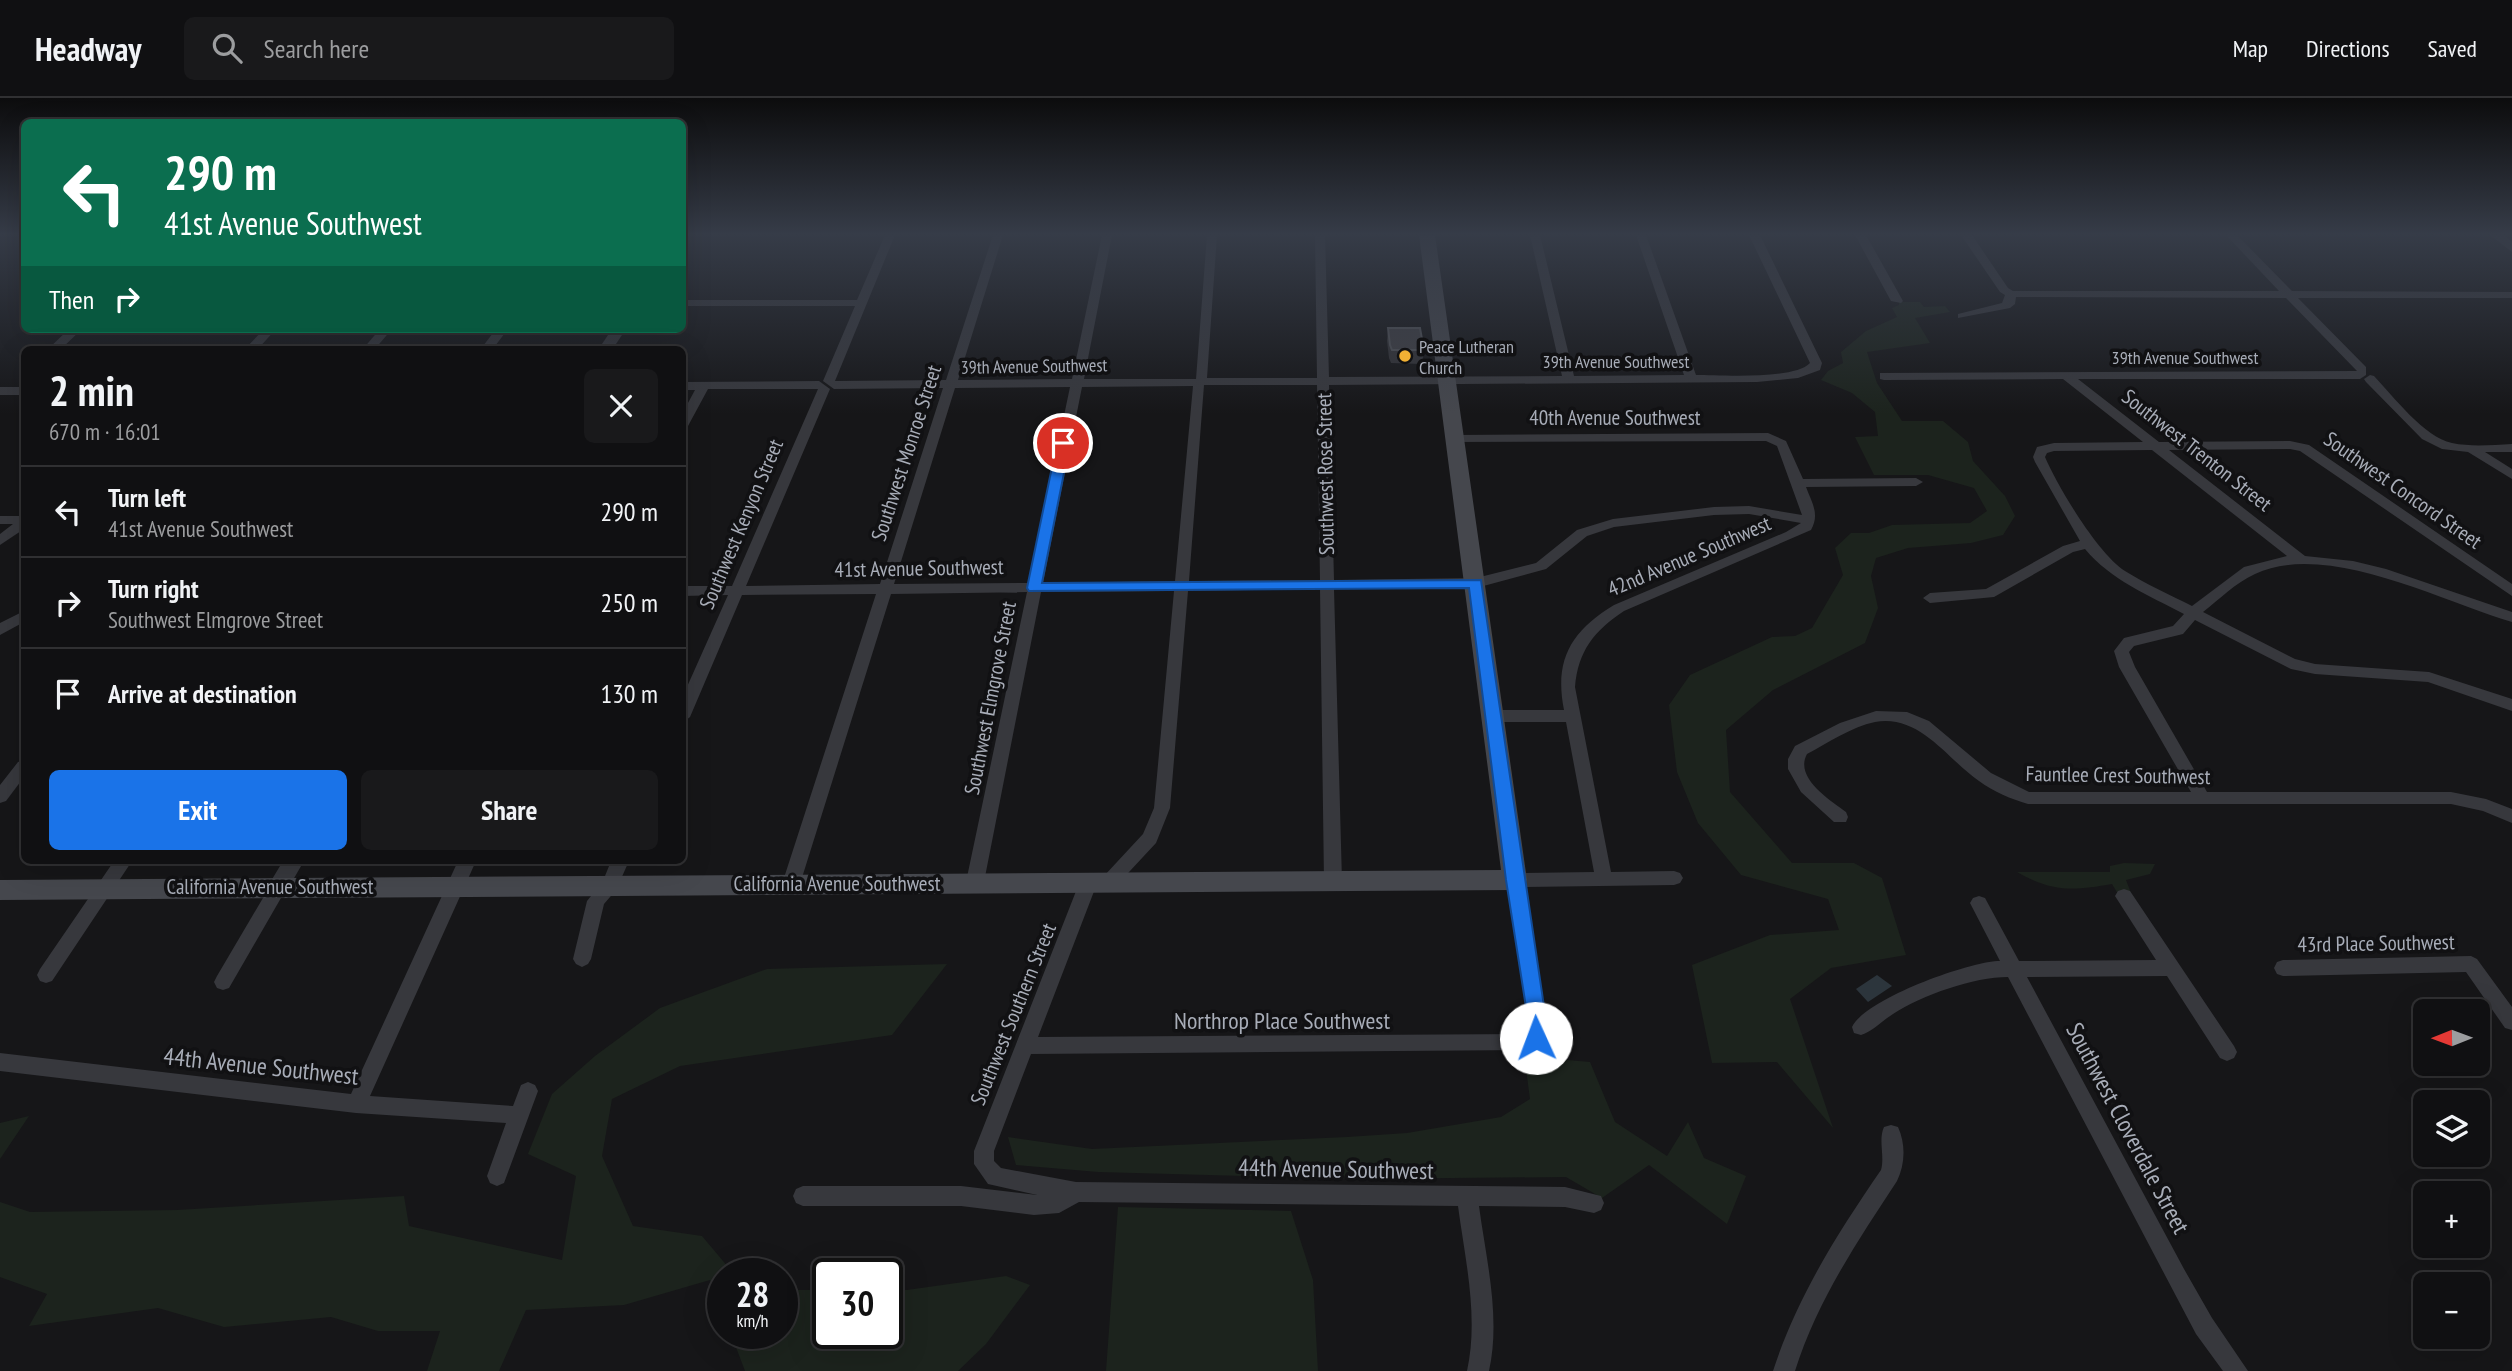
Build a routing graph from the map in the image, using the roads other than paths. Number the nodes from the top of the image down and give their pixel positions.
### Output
1 (865, 294) edge
2 (979, 294) edge
3 (1094, 294) edge
4 (1207, 294) edge
5 (1322, 294) edge
6 (1435, 294) edge
7 (1549, 294) edge
8 (1662, 294) edge
9 (1783, 294) edge
10 (1894, 294) edge
11 (2011, 294) edge
12 (2206, 294) edge
13 (2288, 295) junction
14 (2512, 295) edge
15 (1898, 301) dead end
16 (686, 303) edge
17 (861, 303) junction
18 (1962, 316) dead end
19 (72, 333) edge
20 (266, 333) edge
21 (57, 346) edge
22 (254, 346) edge
23 (2065, 375) junction
24 (2364, 375) junction
25 (1884, 376) dead end
26 (21, 378) edge
27 (1691, 378) junction
28 (1569, 379) junction
29 (1447, 380) junction
30 (1324, 381) junction
31 (1200, 382) junction
32 (1075, 383) junction
33 (950, 384) junction
34 (826, 385) junction
35 (686, 386) edge
36 (704, 386) junction
37 (4, 391) edge
38 (686, 419) edge
39 (1456, 439) junction
40 (2155, 447) junction
41 (2512, 448) edge
42 (2471, 449) junction
43 (2512, 475) edge
44 (1916, 482) dead end
45 (1799, 483) junction
46 (0, 520) edge
47 (1809, 520) junction
48 (21, 522) edge
49 (21, 524) edge
50 (0, 541) edge
51 (2088, 543) junction
52 (2302, 561) junction
53 (1476, 583) junction
54 (1181, 586) junction
55 (1327, 586) junction
56 (1034, 588) junction
57 (885, 589) junction
58 (686, 591) edge
59 (737, 591) junction
60 (2512, 591) edge
61 (1930, 598) dead end
62 (2193, 613) junction
63 (2512, 617) edge
64 (21, 618) edge
65 (0, 630) edge
66 (2512, 705) edge
67 (686, 708) edge
68 (1494, 716) junction
69 (1572, 716) junction
70 (21, 770) edge
71 (0, 797) edge
72 (2202, 797) junction
73 (2512, 816) edge
74 (1840, 817) dead end
75 (121, 864) edge
76 (292, 864) edge
77 (466, 864) edge
78 (619, 864) edge
79 (1674, 878) dead end
80 (1604, 879) junction
81 (1515, 880) junction
82 (1100, 881) junction
83 (1333, 881) junction
84 (975, 882) junction
85 (791, 884) junction
86 (455, 885) junction
87 (610, 885) junction
88 (279, 886) junction
89 (105, 888) junction
90 (0, 890) edge
91 (2124, 896) dead end
92 (1979, 904) dead end
93 (582, 959) dead end
94 (2015, 968) junction
95 (2171, 968) junction
96 (2283, 968) dead end
97 (46, 975) dead end
98 (223, 982) dead end
99 (2512, 1022) edge
100 (1861, 1027) dead end
101 (1027, 1046) junction
102 (2227, 1052) dead end
103 (0, 1062) edge
104 (528, 1091) dead end
105 (356, 1104) junction
106 (517, 1115) junction
107 (1891, 1134) dead end
108 (984, 1164) joint
109 (497, 1176) dead end
110 (1076, 1192) junction
111 (803, 1196) dead end
112 (1467, 1197) junction
113 (1594, 1203) dead end
114 (1478, 1371) edge
115 (1784, 1371) edge
116 (2237, 1371) edge

1 - 17 street, Southwest Kenyon Street
2 - 33 street, Southwest Monroe Street
3 - 32 street, Southwest Elmgrove Street
4 - 31 street, Southwest Southern Street
5 - 30 street, Southwest Rose Street
6 - 29 main road
7 - 28 street
8 - 27 street
9 - 27 street, 39th Avenue Southwest
10 - 15 street
11 - 18 street
12 - 13 street
13 - 14 street
13 - 24 street
16 - 17 street
17 - 34 street, Southwest Kenyon Street
19 - 21 street
20 - 22 street
23 - 24 street, 39th Avenue Southwest
23 - 25 street, 39th Avenue Southwest
23 - 40 street, Southwest Trenton Street
24 - 42 street
26 - 37 street
27 - 28 street, 39th Avenue Southwest
28 - 29 street, 39th Avenue Southwest
29 - 30 street, 39th Avenue Southwest
29 - 39 main road
30 - 31 street, 39th Avenue Southwest
30 - 55 street, Southwest Rose Street
31 - 32 street, 39th Avenue Southwest
31 - 54 street, Southwest Southern Street
32 - 33 street, 39th Avenue Southwest
32 - 56 street, Southwest Elmgrove Street
33 - 34 street, 39th Avenue Southwest
33 - 57 street, Southwest Monroe Street
34 - 36 street, 39th Avenue Southwest
34 - 59 street, Southwest Kenyon Street
35 - 36 street, 39th Avenue Southwest
36 - 38 street
39 - 45 street, 40th Avenue Southwest
39 - 53 main road
40 - 51 street
40 - 52 street, Southwest Trenton Street
40 - 60 street, Southwest Concord Street
41 - 42 street
42 - 43 street
44 - 45 street
45 - 47 street
46 - 48 street
47 - 53 street, 41st Avenue Southwest
47 - 69 street, 42nd Avenue Southwest
49 - 50 street
51 - 61 street
51 - 62 street
52 - 62 street
52 - 63 street
53 - 55 street, 41st Avenue Southwest
53 - 68 main road
54 - 55 street, 41st Avenue Southwest
54 - 56 street, 41st Avenue Southwest
54 - 82 street, Southwest Southern Street
55 - 83 street, Southwest Rose Street
56 - 57 street, 41st Avenue Southwest
56 - 84 street, Southwest Elmgrove Street
57 - 59 street, 41st Avenue Southwest
57 - 85 street, Southwest Monroe Street
58 - 59 street, 41st Avenue Southwest
59 - 67 street, Southwest Kenyon Street
62 - 66 street
62 - 72 street
64 - 65 street
68 - 69 street
68 - 81 main road
69 - 80 street, 42nd Avenue Southwest
70 - 71 street
72 - 73 street, Fauntlee Crest Southwest
72 - 74 street, Fauntlee Crest Southwest
75 - 89 street
76 - 88 street
77 - 86 street
78 - 87 street
79 - 80 street, California Avenue Southwest
80 - 81 street, California Avenue Southwest
81 - 83 main road, California Avenue Southwest
81 - 101 street, Northrop Place Southwest
82 - 83 main road, California Avenue Southwest
82 - 84 main road, California Avenue Southwest
82 - 101 street, Southwest Southern Street
84 - 85 main road, California Avenue Southwest
85 - 87 main road, California Avenue Southwest
86 - 87 main road, California Avenue Southwest
86 - 88 main road, California Avenue Southwest
86 - 105 street
87 - 93 street
88 - 89 main road, California Avenue Southwest
88 - 98 street
89 - 90 main road, California Avenue Southwest
89 - 97 street
91 - 95 street
92 - 94 street, Southwest Cloverdale Street
94 - 95 street
94 - 100 street
94 - 116 street, Southwest Cloverdale Street
95 - 102 street
96 - 99 street, 43rd Place Southwest
101 - 108 street, Southwest Southern Street
103 - 105 street, 44th Avenue Southwest
104 - 106 street
105 - 106 street, 44th Avenue Southwest
106 - 109 street
107 - 115 street
108 - 110 street, 44th Avenue Southwest
110 - 111 street, 44th Avenue Southwest
110 - 112 street, 44th Avenue Southwest
112 - 113 street, 44th Avenue Southwest
112 - 114 street

